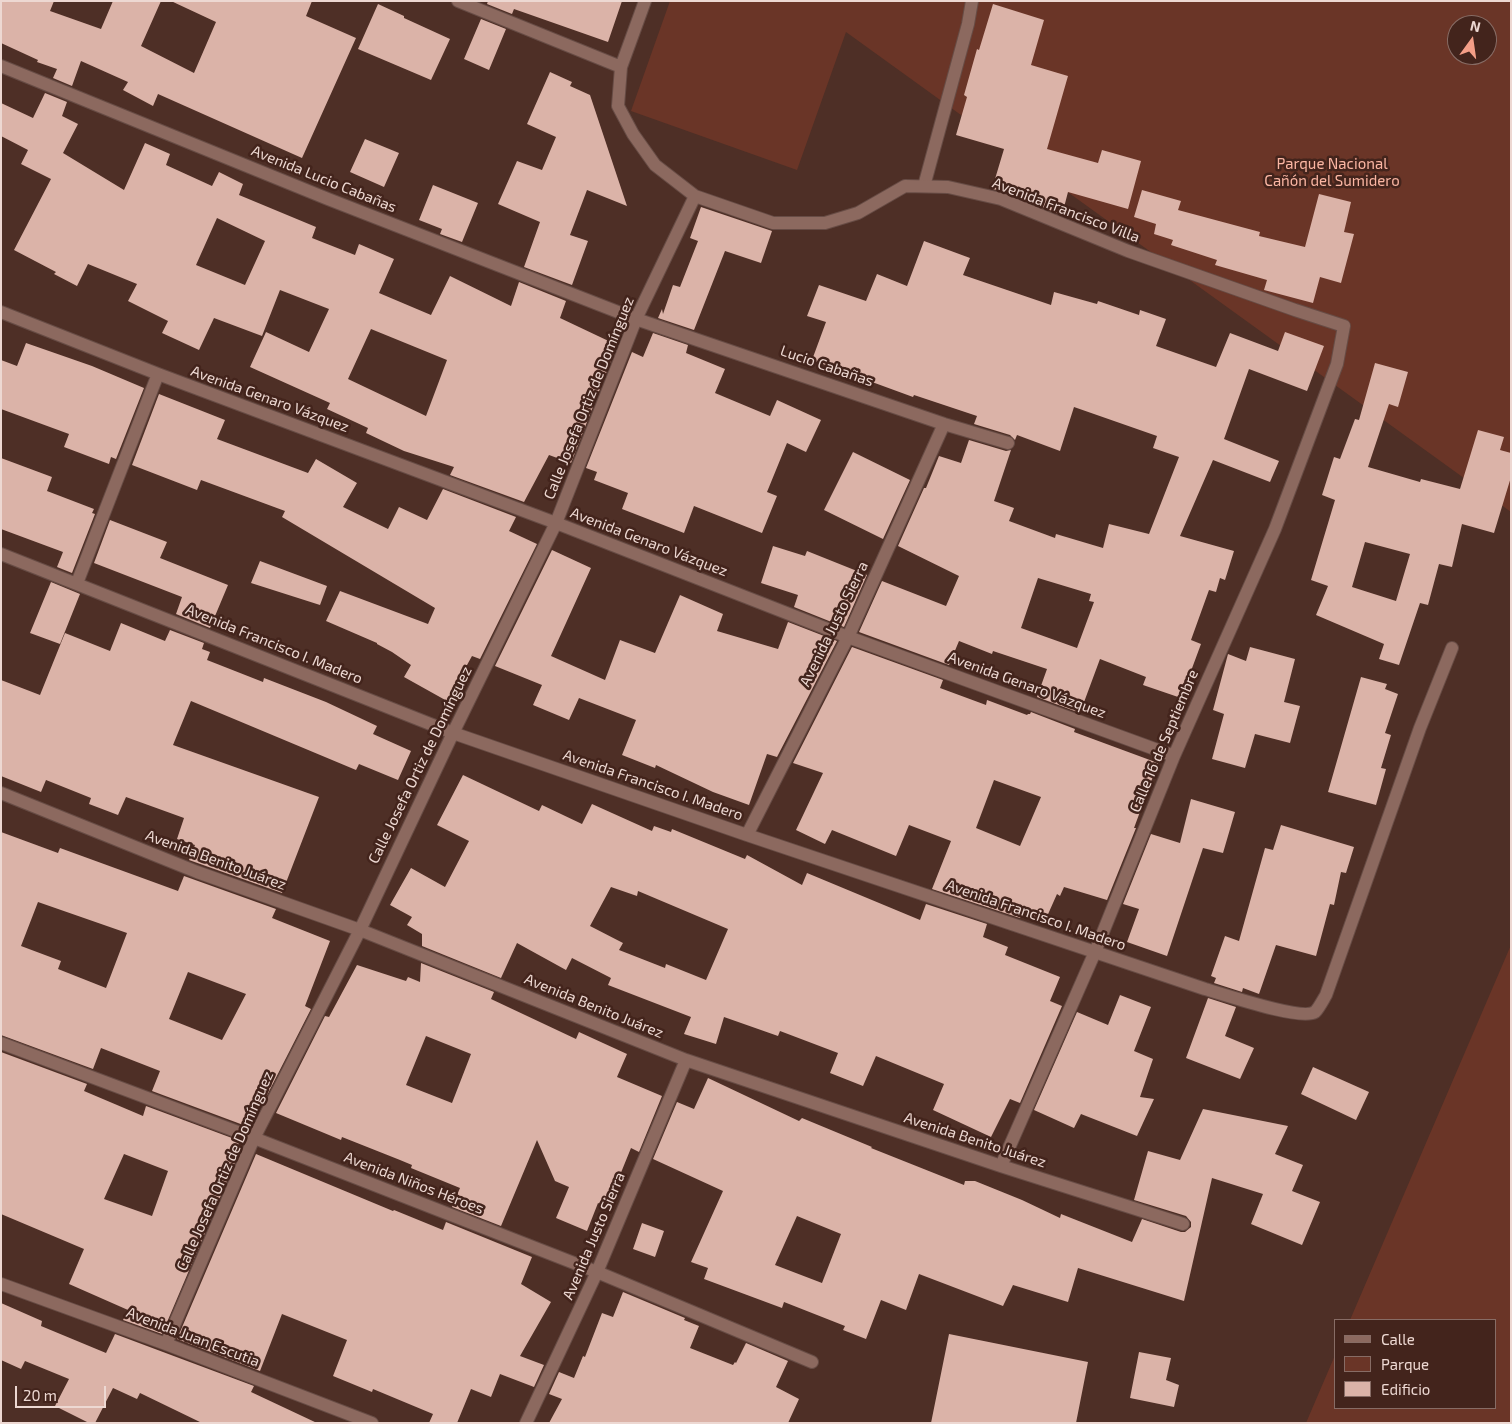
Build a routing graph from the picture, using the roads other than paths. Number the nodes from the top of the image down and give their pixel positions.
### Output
1 (458, 1) edge
2 (645, 1) edge
3 (972, 1) edge
4 (1, 66) edge
5 (621, 67) junction
6 (924, 186) junction
7 (695, 196) junction
8 (1, 312) edge
9 (636, 319) junction
10 (1344, 326) joint
11 (158, 374) junction
12 (944, 424) junction
13 (1008, 443) dead end
14 (556, 522) junction
15 (1, 554) edge
16 (77, 583) junction
17 (848, 637) junction
18 (1452, 648) dead end
19 (453, 733) junction
20 (1174, 756) junction
21 (1, 794) edge
22 (747, 835) junction
23 (360, 930) junction
24 (1095, 952) junction
25 (1, 1043) edge
26 (686, 1060) junction
27 (254, 1138) junction
28 (1001, 1166) junction
29 (1184, 1224) dead end
30 (597, 1272) junction
31 (1, 1284) edge
32 (166, 1344) junction
33 (812, 1362) dead end
34 (372, 1423) edge
35 (526, 1423) edge

1 - 5 street
2 - 5 street
3 - 6 street
4 - 9 street, Avenida Lucio Cabañas
5 - 7 street, Avenida Francisco Villa
6 - 7 street, Avenida Francisco Villa
6 - 10 street, Avenida Francisco Villa
7 - 9 street, Calle Josefa Ortiz de Domínguez
8 - 11 street, Avenida Genaro Vázquez
9 - 12 street, Lucio Cabañas
9 - 14 street, Calle Josefa Ortiz de Domínguez
10 - 20 street, Calle 16 de Septiembre
11 - 14 street, Avenida Genaro Vázquez
11 - 16 street
12 - 13 street, Lucio Cabañas
12 - 17 street, Avenida Justo Sierra
14 - 17 street, Avenida Genaro Vázquez
14 - 19 street, Calle Josefa Ortiz de Domínguez
15 - 16 street, Avenida Francisco I. Madero
16 - 19 street, Avenida Francisco I. Madero
17 - 20 street, Avenida Genaro Vázquez
17 - 22 street, Avenida Justo Sierra
18 - 24 street, Avenida Francisco I. Madero
19 - 22 street, Avenida Francisco I. Madero
19 - 23 street, Calle Josefa Ortiz de Domínguez
20 - 24 street, Calle 16 de Septiembre
21 - 23 street, Avenida Benito Juárez
22 - 24 street, Avenida Francisco I. Madero
23 - 26 street, Avenida Benito Juárez
23 - 27 street, Calle Josefa Ortiz de Domínguez
24 - 28 street, Calle 16 de Septiembre
25 - 27 street, Avenida Niños Héroes
26 - 28 street, Avenida Benito Juárez
26 - 30 street, Avenida Justo Sierra
27 - 30 street, Avenida Niños Héroes
27 - 32 street, Calle Josefa Ortiz de Domínguez
28 - 29 street, Avenida Benito Juárez
30 - 33 street, Avenida Niños Héroes
30 - 35 street, Avenida Justo Sierra
31 - 32 street, Avenida Juan Escutia
32 - 34 street, Avenida Juan Escutia

